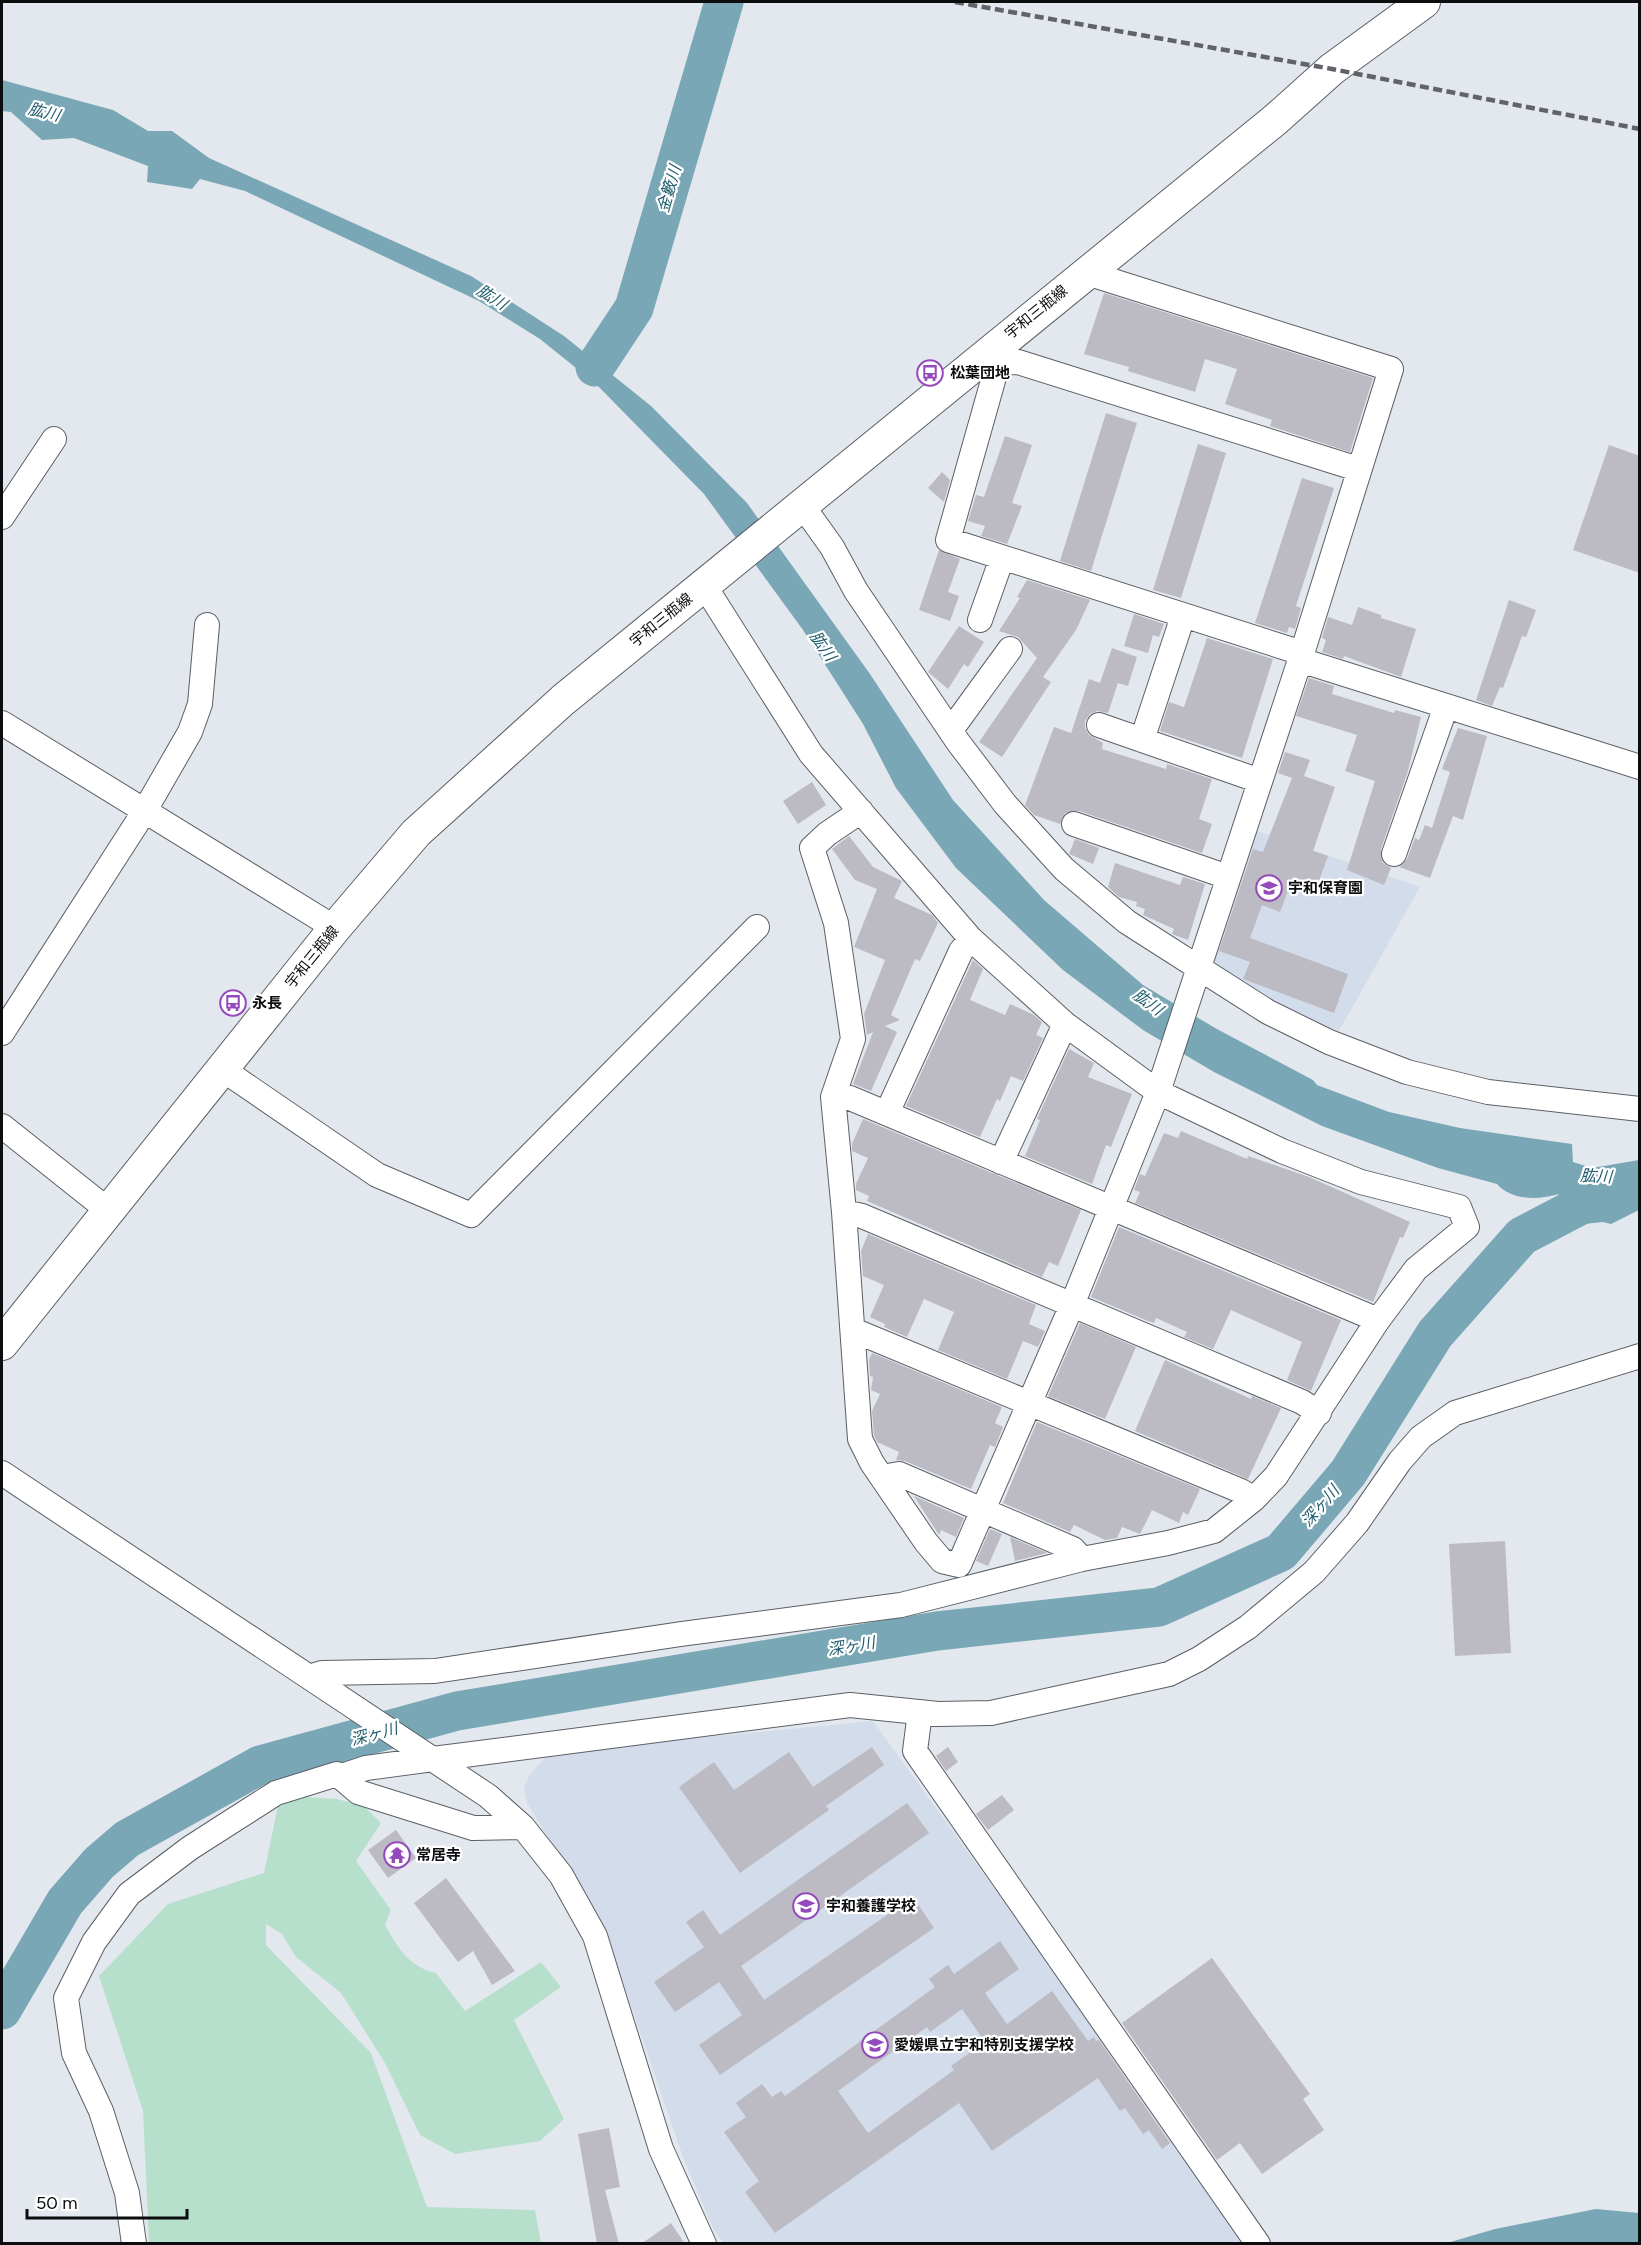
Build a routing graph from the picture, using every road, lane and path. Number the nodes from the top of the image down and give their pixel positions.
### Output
1 (1424, 2) edge
2 (1084, 272) junction
3 (992, 358) junction
4 (54, 439) dead end
5 (1358, 469) junction
6 (797, 509) junction
7 (2, 517) edge
8 (1002, 558) junction
9 (710, 580) junction
10 (1184, 616) junction
11 (980, 620) dead end
12 (207, 625) dead end
13 (1010, 649) dead end
14 (1301, 657) junction
15 (1446, 706) junction
16 (2, 723) edge
17 (1099, 725) dead end
18 (951, 730) junction
19 (1142, 740) junction
20 (1640, 767) edge
21 (1260, 781) junction
22 (861, 810) junction
23 (144, 812) junction
24 (1074, 824) dead end
25 (1394, 854) dead end
26 (1228, 877) junction
27 (757, 927) dead end
28 (335, 928) junction
29 (971, 939) junction
30 (1196, 972) junction
31 (1065, 1023) junction
32 (2, 1034) edge
33 (222, 1069) junction
34 (1158, 1092) junction
35 (833, 1097) junction
36 (1640, 1109) edge
37 (887, 1113) junction
38 (2, 1126) edge
39 (1001, 1162) junction
40 (1111, 1208) junction
41 (109, 1211) junction
42 (844, 1212) junction
43 (1072, 1305) junction
44 (1378, 1320) junction
45 (853, 1330) junction
46 (2, 1344) edge
47 (1640, 1356) edge
48 (1030, 1404) junction
49 (1319, 1413) junction
50 (2, 1473) edge
51 (882, 1477) junction
52 (1254, 1499) junction
53 (985, 1509) junction
54 (1082, 1559) junction
55 (958, 1565) junction
56 (983, 1585) junction
57 (317, 1683) junction
58 (920, 1712) junction
59 (425, 1753) junction
60 (339, 1776) junction
61 (523, 1827) junction
62 (134, 2244) edge
63 (704, 2244) edge
64 (1258, 2244) edge

1 - 2 main road, 宇和三瓶線
2 - 3 main road, 宇和三瓶線
2 - 5 street
3 - 5 street
3 - 6 main road, 宇和三瓶線
3 - 8 street
4 - 7 street
5 - 14 street
6 - 9 main road, 宇和三瓶線
6 - 18 street
8 - 10 street
8 - 11 street
9 - 22 street
9 - 28 main road, 宇和三瓶線
10 - 14 street
10 - 19 street
12 - 23 street
13 - 18 street
14 - 15 street
14 - 21 street
15 - 20 street
15 - 25 street
16 - 23 street
17 - 19 street
18 - 30 street
19 - 21 street
21 - 26 street
22 - 29 street
22 - 35 street
23 - 28 street
23 - 32 street
24 - 26 street
26 - 30 street
27 - 33 street
28 - 33 main road, 宇和三瓶線
29 - 31 street
29 - 37 street
30 - 34 street
30 - 36 street
31 - 34 street
31 - 39 street
33 - 41 main road, 宇和三瓶線
34 - 40 street
34 - 44 street
35 - 37 street
35 - 42 street
37 - 39 street
38 - 41 street
39 - 40 street
40 - 43 street
40 - 44 street
41 - 46 main road, 宇和三瓶線
42 - 43 street
42 - 45 street
43 - 48 street
43 - 49 street
44 - 49 street
45 - 48 street
45 - 51 street
47 - 58 street
48 - 52 street
48 - 53 street
49 - 52 street
50 - 57 street
51 - 53 street
51 - 55 street
52 - 54 street
53 - 54 street
53 - 55 street
54 - 56 street
55 - 56 street
56 - 57 street
57 - 59 street
58 - 59 street
58 - 64 street
59 - 60 street
59 - 61 street
60 - 61 street
60 - 62 street
61 - 63 street

